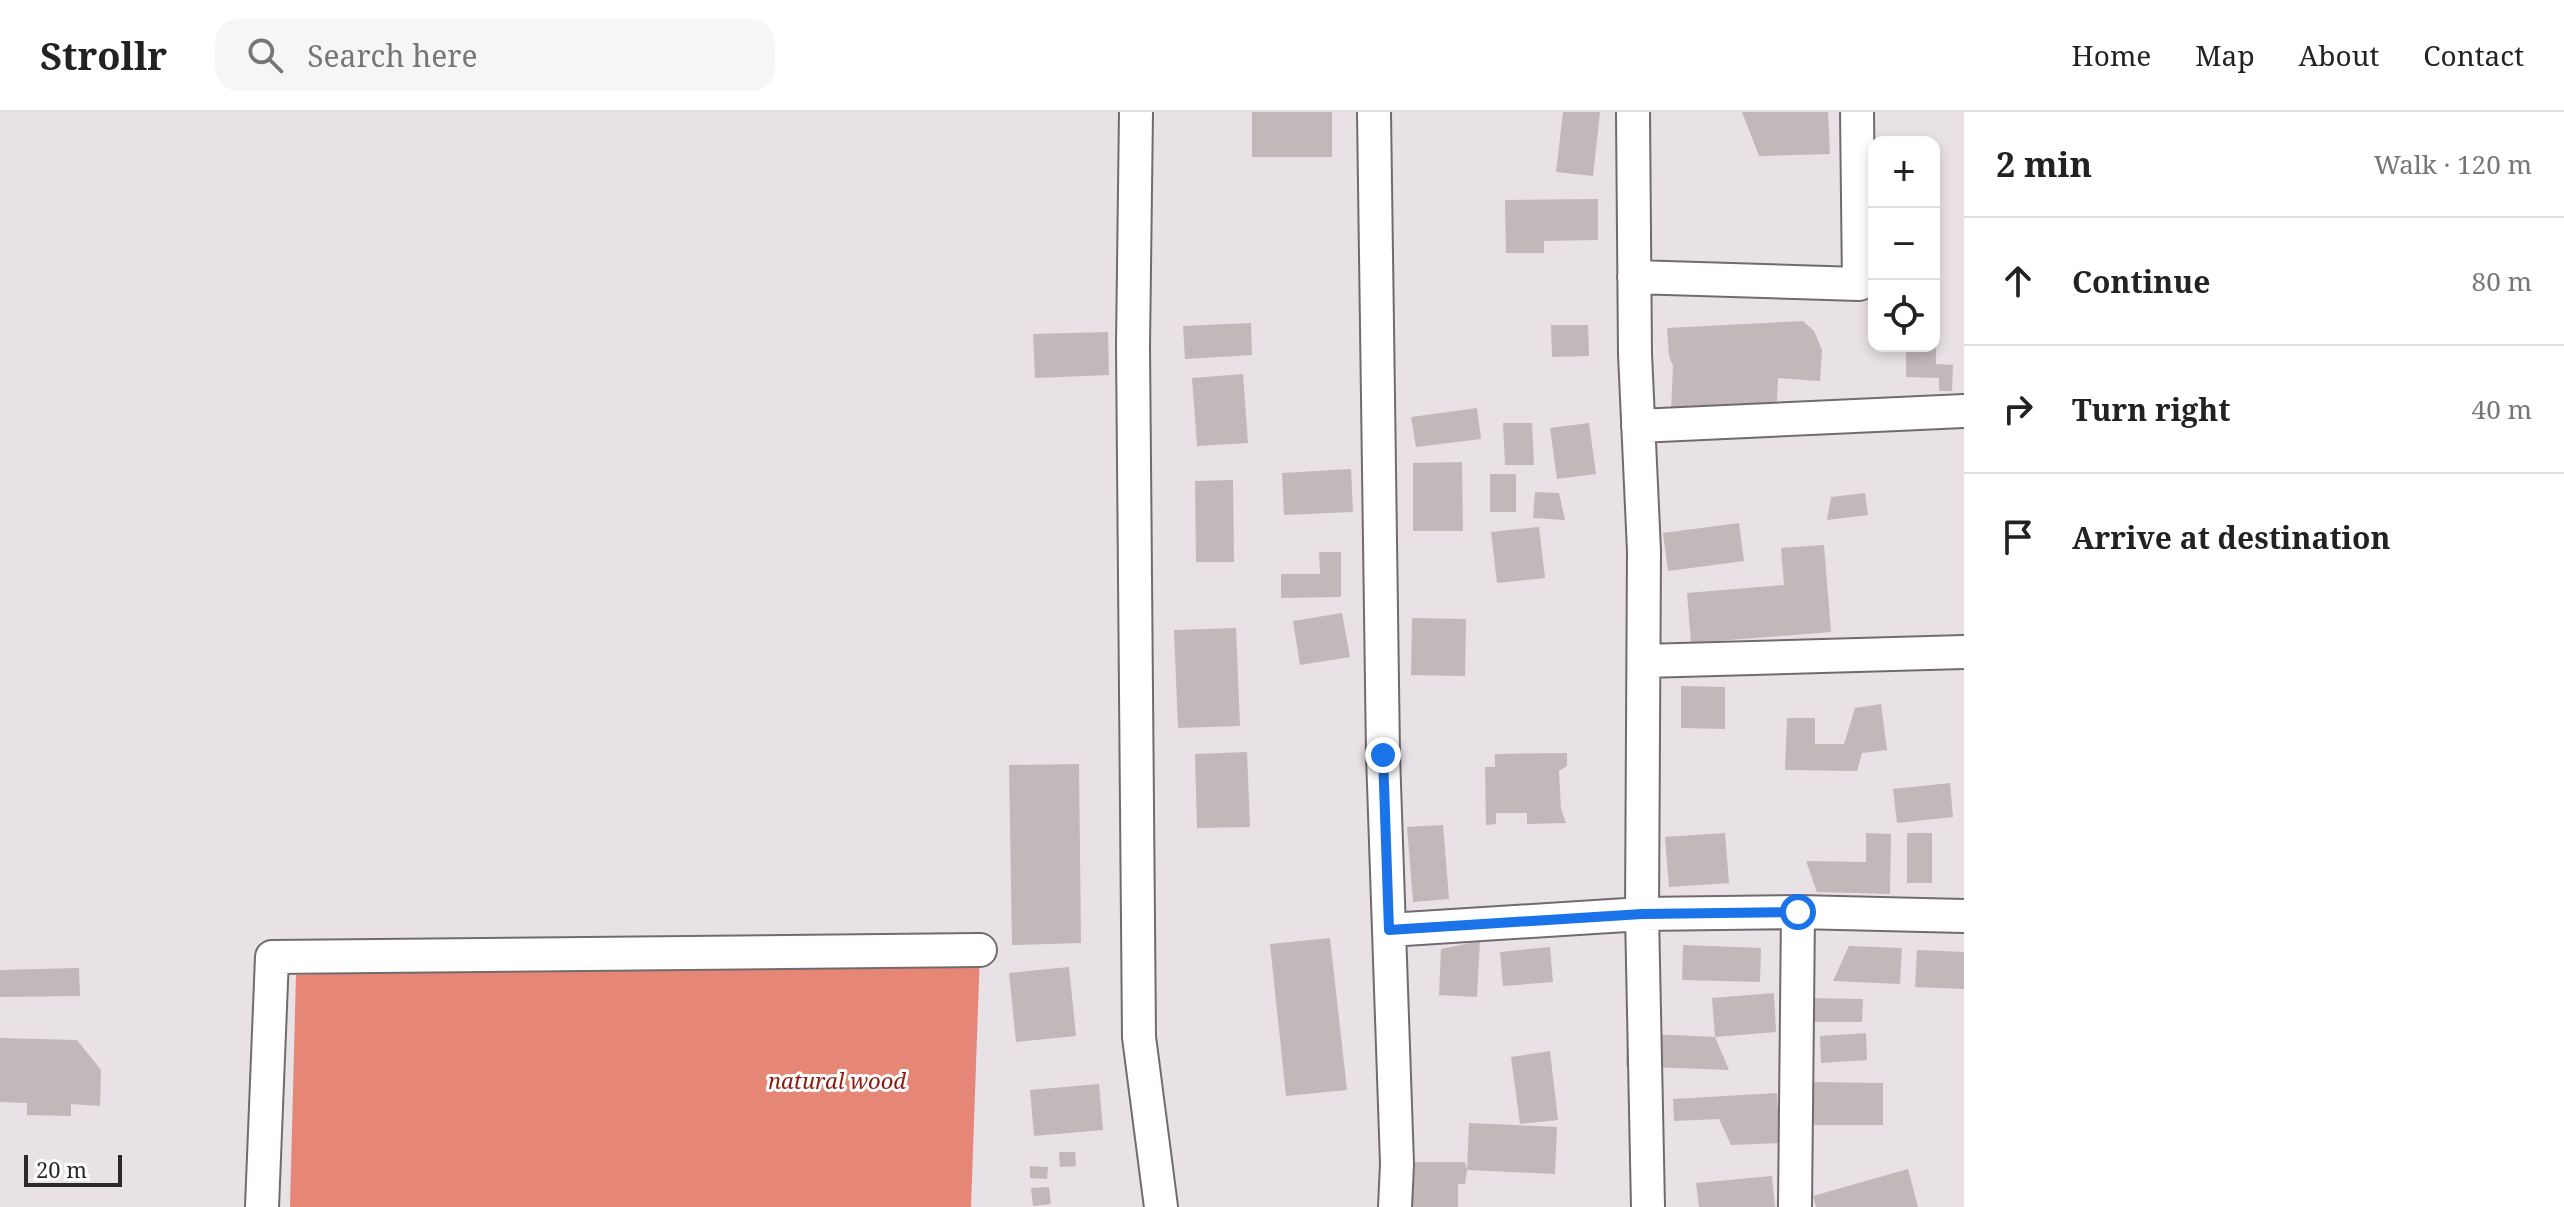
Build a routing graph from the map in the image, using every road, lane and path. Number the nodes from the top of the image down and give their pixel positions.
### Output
1 (1136, 112) edge
2 (1374, 112) edge
3 (1633, 112) edge
4 (1857, 112) edge
5 (1634, 277) junction
6 (1964, 411) edge
7 (1638, 426) junction
8 (1964, 652) edge
9 (1644, 661) junction
10 (1798, 912) junction
11 (1642, 914) junction
12 (1964, 916) edge
13 (1389, 930) junction
14 (980, 950) dead end
15 (262, 1207) edge
16 (1161, 1207) edge
17 (1395, 1207) edge
18 (1648, 1207) edge
19 (1795, 1207) edge

1 - 16 street
2 - 13 street
3 - 5 street
4 - 5 street
5 - 7 street
6 - 7 street
7 - 9 street
8 - 9 street
9 - 11 street
10 - 11 street
10 - 12 street
10 - 19 street
11 - 13 street
11 - 18 street
13 - 17 street
14 - 15 street

